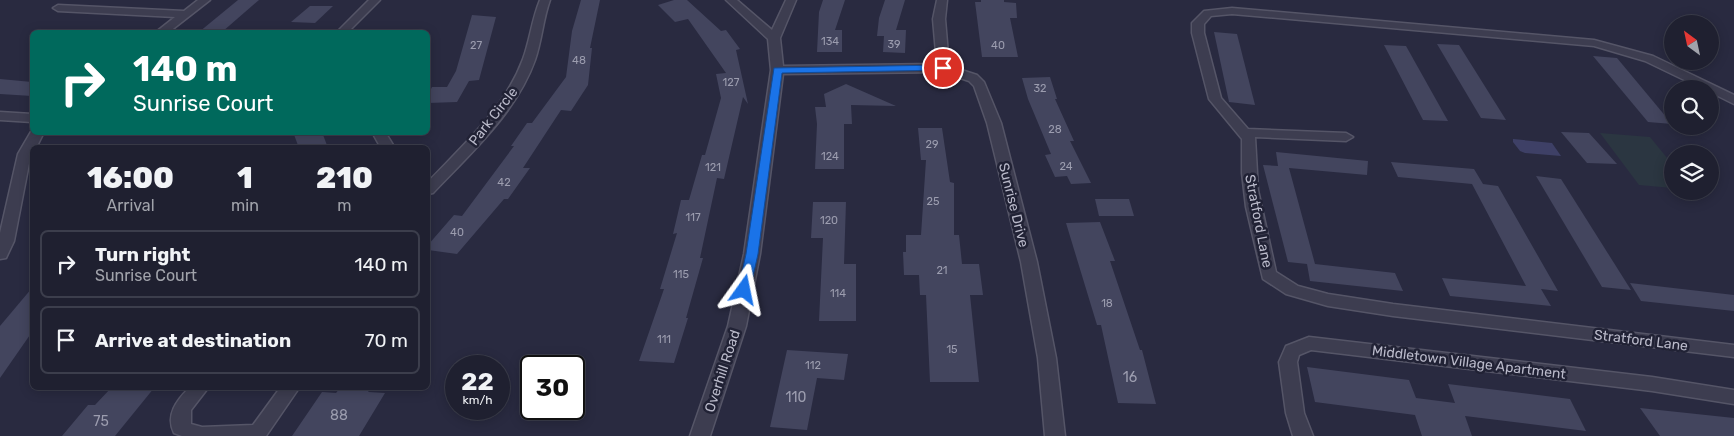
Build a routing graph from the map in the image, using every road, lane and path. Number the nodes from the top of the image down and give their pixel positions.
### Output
1 (205, 0) edge
2 (375, 0) edge
3 (545, 0) edge
4 (730, 0) edge
5 (792, 0) edge
6 (942, 0) edge
7 (58, 8) dead end
8 (186, 14) junction
9 (165, 30) edge
10 (344, 30) edge
11 (774, 38) junction
12 (943, 68) junction
13 (777, 70) junction
14 (1734, 100) edge
15 (0, 116) edge
16 (30, 118) edge
17 (1245, 132) junction
18 (1346, 137) dead end
19 (30, 146) edge
20 (430, 185) edge
21 (0, 254) edge
22 (1734, 351) edge
23 (197, 390) edge
24 (289, 390) edge
25 (1734, 398) edge
26 (256, 434) edge
27 (700, 436) edge
28 (1054, 436) edge
29 (1303, 436) edge

1 - 8 street
2 - 10 street
3 - 20 street, Park Circle
4 - 11 street
5 - 11 street
6 - 12 street
7 - 8 street
8 - 9 street
11 - 13 street, Overhill Road
12 - 13 street, Sunrise Drive
12 - 28 street, Sunrise Drive
13 - 27 street, Overhill Road
14 - 17 street
15 - 16 street
17 - 18 street
17 - 22 street, Stratford Lane
19 - 21 street
23 - 26 street
24 - 26 street
25 - 29 street, Middletown Village Apartment

